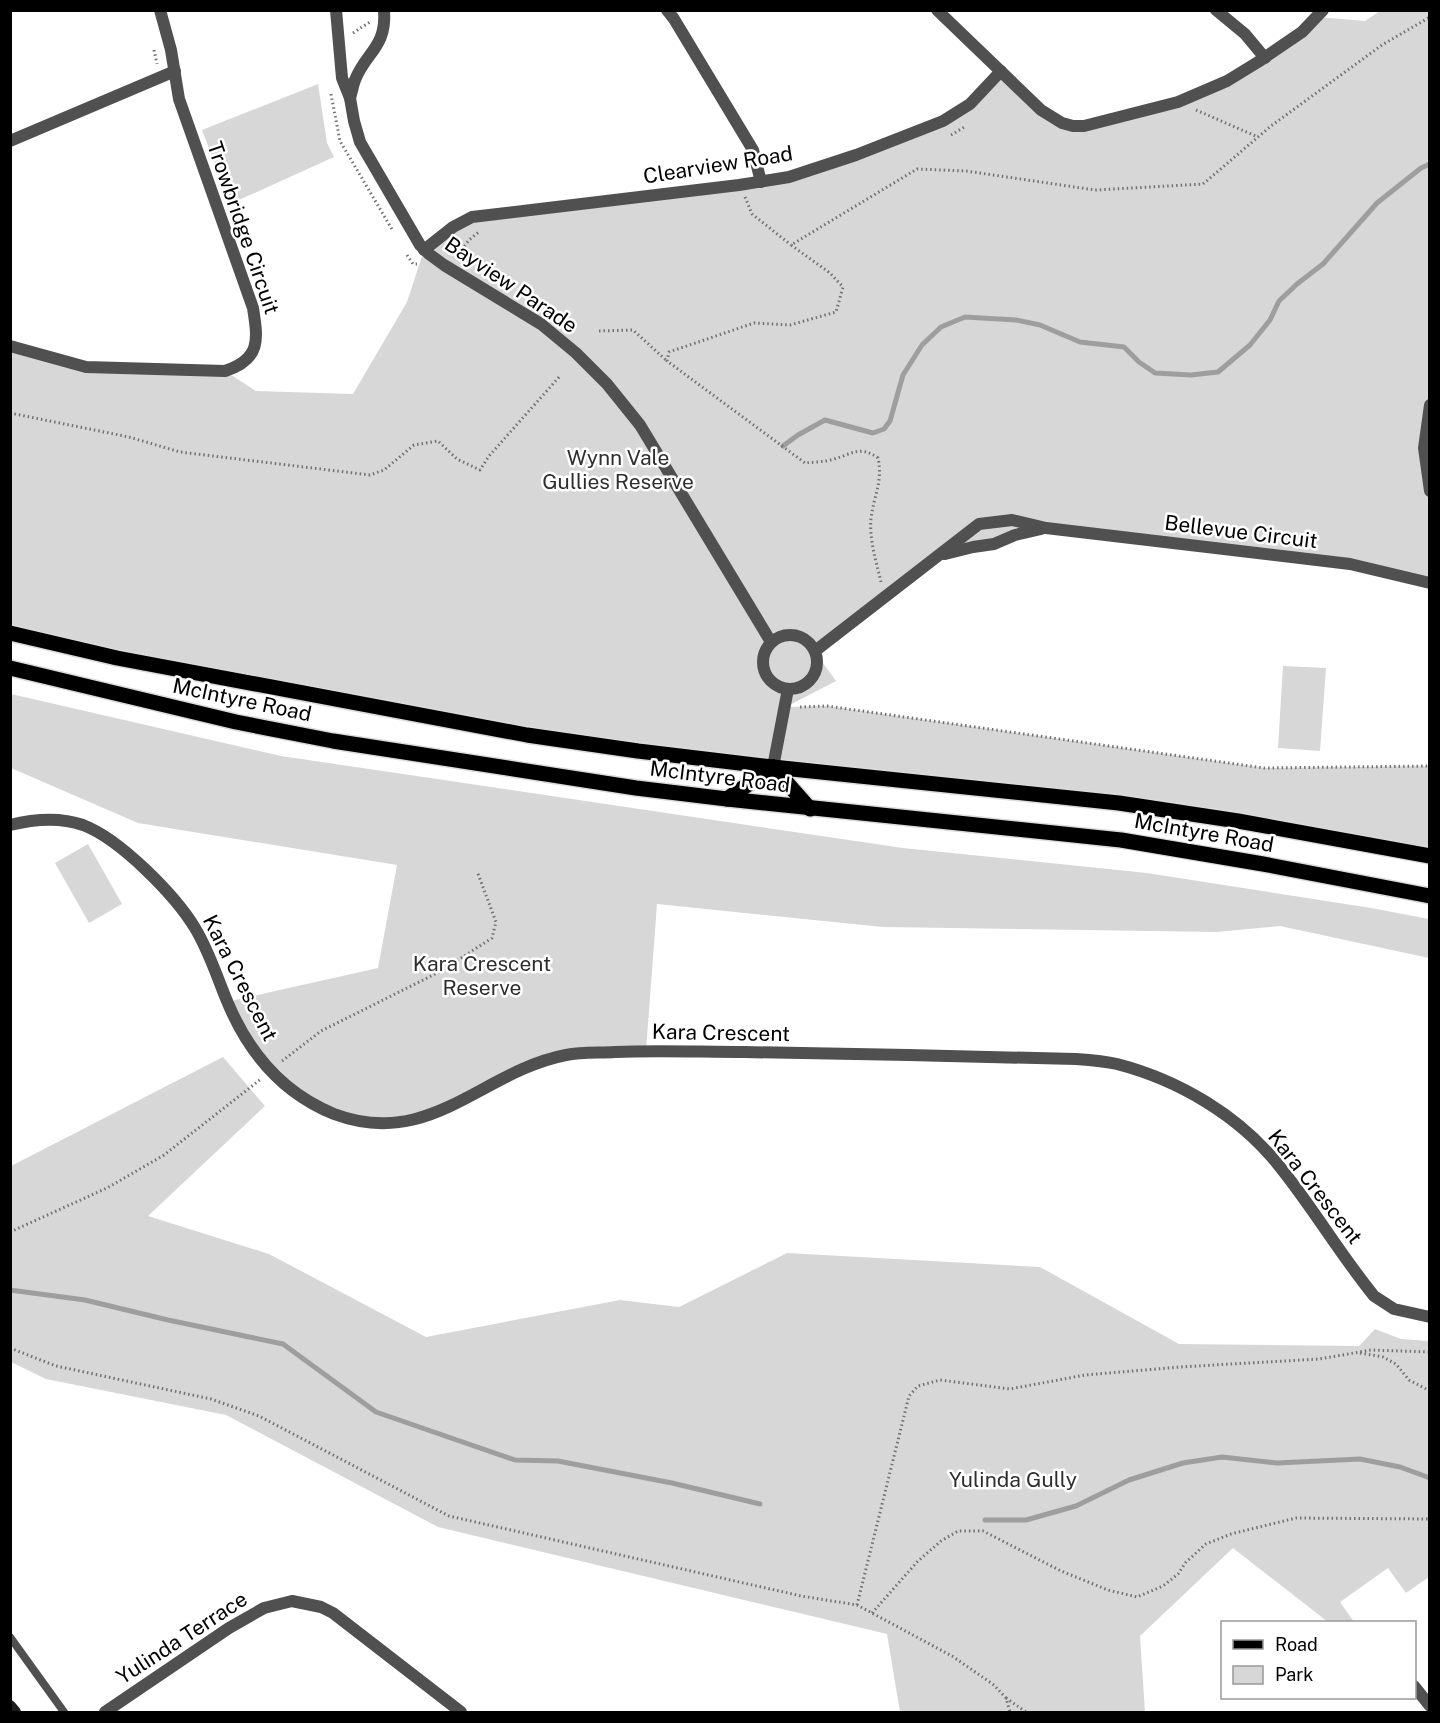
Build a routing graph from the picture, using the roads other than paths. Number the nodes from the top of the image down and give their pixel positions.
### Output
1 (160, 10) edge
2 (336, 10) edge
3 (384, 10) edge
4 (667, 10) edge
5 (937, 10) edge
6 (1216, 10) edge
7 (1323, 10) edge
8 (1265, 58) junction
9 (175, 71) junction
10 (1001, 71) junction
11 (350, 99) junction
12 (10, 141) edge
13 (761, 182) junction
14 (424, 250) junction
15 (10, 346) edge
16 (1430, 405) edge
17 (1430, 491) edge
18 (1046, 528) junction
19 (941, 555) junction
20 (1430, 583) edge
21 (10, 633) edge
22 (771, 642) junction
23 (815, 651) junction
24 (10, 668) edge
25 (788, 688) junction
26 (772, 767) junction
27 (727, 799) junction
28 (810, 808) junction
29 (10, 825) edge
30 (1430, 856) edge
31 (1430, 896) edge
32 (1430, 1317) edge
33 (10, 1637) edge
34 (1416, 1688) edge
35 (10, 1706) edge
36 (1430, 1706) edge
37 (15, 1713) edge
38 (64, 1713) edge
39 (105, 1713) edge
40 (461, 1713) edge

1 - 9 street, Trowbridge Circuit
2 - 11 street, Bayview Parade
3 - 11 street
4 - 13 street
5 - 10 street
6 - 8 street
7 - 8 street
8 - 10 street
9 - 12 street
9 - 15 street, Trowbridge Circuit
10 - 13 street, Clearview Road
11 - 14 street, Bayview Parade
13 - 14 street, Clearview Road
14 - 22 street, Bayview Parade
16 - 17 street
18 - 19 street, Bellevue Circuit
18 - 19 street, Bellevue Circuit
18 - 20 street, Bellevue Circuit
19 - 23 street, Bellevue Circuit
21 - 26 main road, McIntyre Road
22 - 23 street
22 - 25 street
23 - 25 street
24 - 27 main road, McIntyre Road
25 - 26 street
26 - 27 main road
26 - 28 main road
26 - 30 main road, McIntyre Road
27 - 28 main road, McIntyre Road
28 - 31 main road, McIntyre Road
29 - 32 street, Kara Crescent
33 - 38 lane
34 - 36 street
35 - 37 main road
39 - 40 street, Yulinda Terrace

